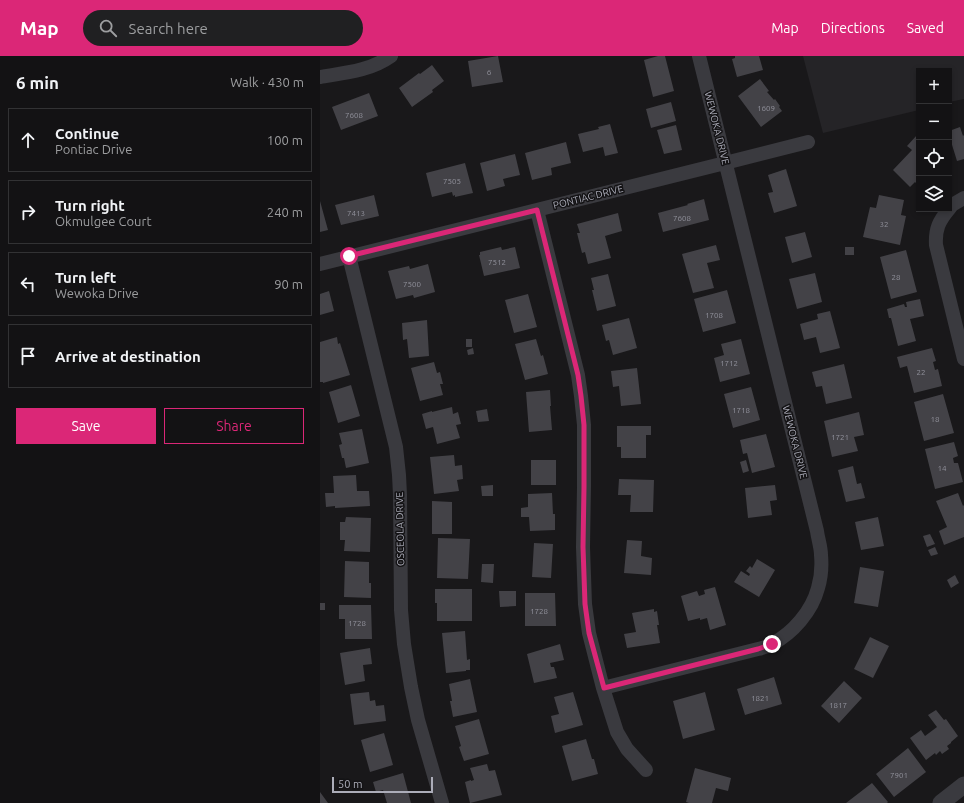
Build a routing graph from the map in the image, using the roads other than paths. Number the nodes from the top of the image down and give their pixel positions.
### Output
1 (391, 56) edge
2 (699, 56) edge
3 (320, 77) edge
4 (808, 142) dead end
5 (725, 163) junction
6 (964, 198) edge
7 (952, 206) edge
8 (537, 210) junction
9 (947, 212) edge
10 (349, 256) junction
11 (320, 264) edge
12 (964, 359) edge
13 (604, 688) junction
14 (646, 770) dead end
15 (964, 785) edge
16 (442, 803) edge
17 (941, 803) edge

1 - 3 street
2 - 5 street, WEWOKA DRIVE
4 - 5 street, PONTIAC DRIVE
5 - 8 street, PONTIAC DRIVE
5 - 13 street, WEWOKA DRIVE
6 - 7 street
8 - 10 street, PONTIAC DRIVE
8 - 13 street
9 - 12 street
10 - 11 street, PONTIAC DRIVE
10 - 16 street, OSCEOLA DRIVE
13 - 14 street
15 - 17 street

